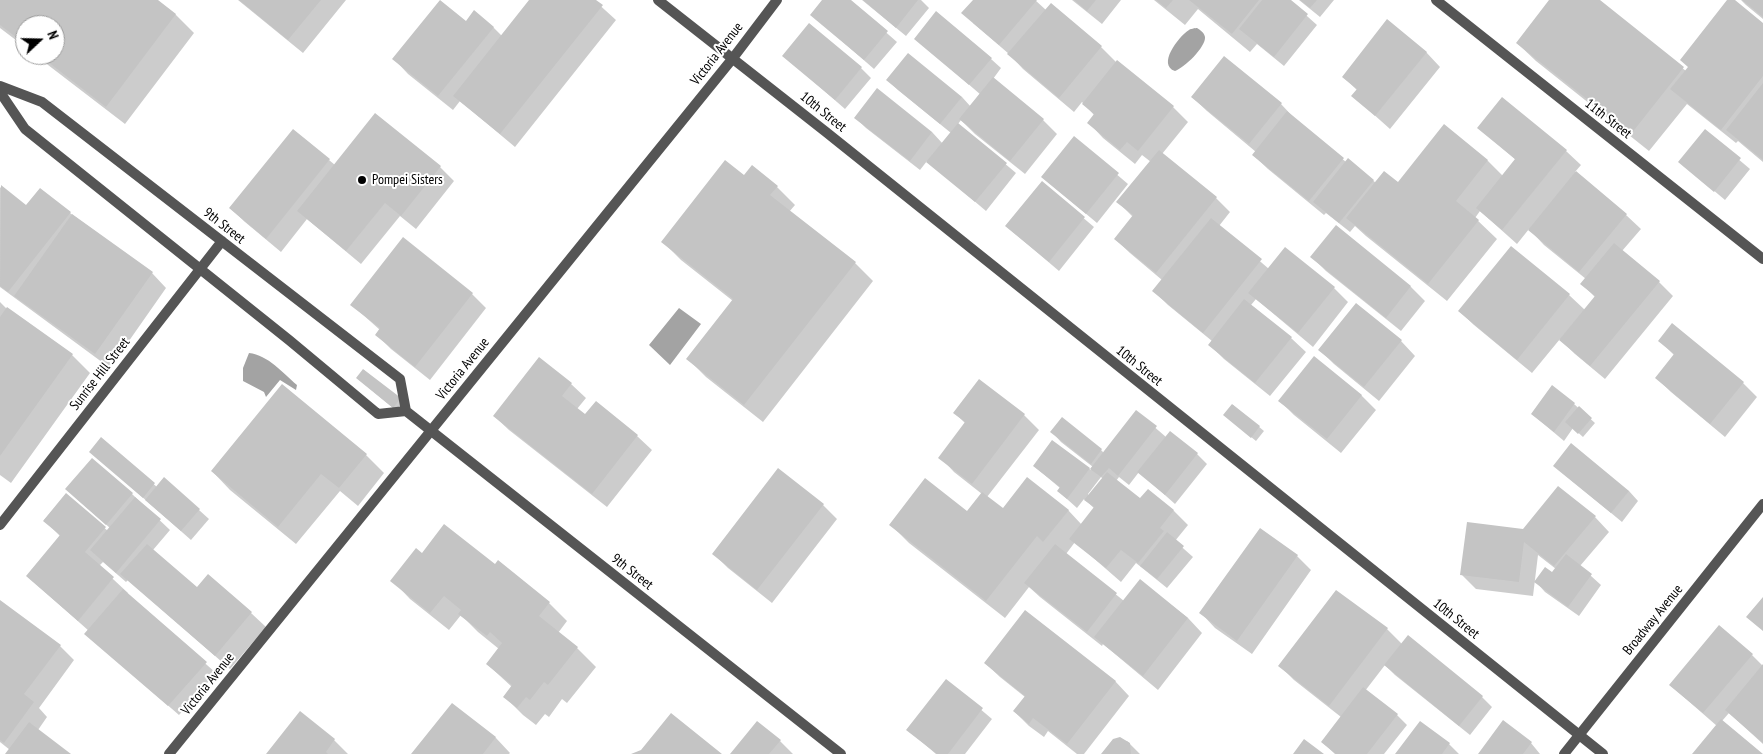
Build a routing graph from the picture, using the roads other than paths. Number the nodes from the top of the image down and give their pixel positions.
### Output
1 (658, 0) edge
2 (777, 0) edge
3 (1436, 0) edge
4 (733, 58) junction
5 (0, 86) edge
6 (0, 92) edge
7 (222, 242) junction
8 (1763, 259) edge
9 (201, 268) junction
10 (406, 411) junction
11 (432, 431) junction
12 (1763, 504) edge
13 (0, 525) edge
14 (1579, 735) junction
15 (169, 754) edge
16 (841, 754) edge
17 (1564, 754) edge
18 (1603, 754) edge

1 - 4 street, 10th Street
2 - 4 street, Victoria Avenue
3 - 8 street, 11th Street
4 - 11 street, Victoria Avenue
4 - 14 street, 10th Street
5 - 7 street, 9th Street
6 - 9 street
7 - 9 street, Sunrise Hill Street
7 - 10 street, 9th Street
9 - 10 street
9 - 13 street, Sunrise Hill Street
10 - 11 street, 9th Street
11 - 15 street, Victoria Avenue
11 - 16 street, 9th Street
12 - 14 street, Broadway Avenue
14 - 17 street, Broadway Avenue
14 - 18 street, 10th Street

